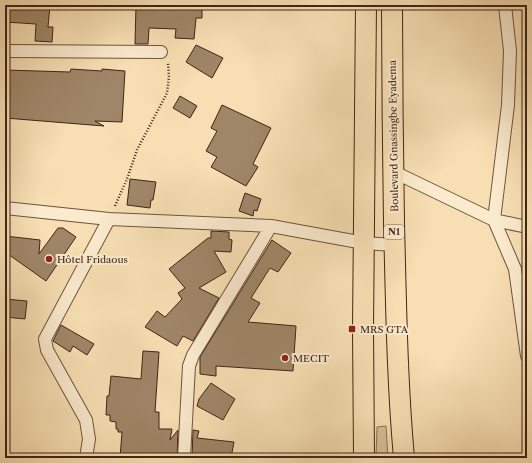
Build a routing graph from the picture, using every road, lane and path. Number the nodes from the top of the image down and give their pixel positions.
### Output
1 (366, 5) edge
2 (392, 5) edge
3 (505, 5) edge
4 (5, 51) edge
5 (161, 52) joint
6 (392, 171) junction
7 (5, 208) edge
8 (109, 219) junction
9 (494, 220) junction
10 (271, 226) junction
11 (527, 227) edge
12 (364, 243) junction
13 (394, 245) junction
14 (527, 356) edge
15 (86, 458) edge
16 (184, 458) edge
17 (364, 458) edge
18 (404, 458) edge

1 - 12 highway
2 - 6 highway, Boulevard Gnassingbe Eyadema / N1
3 - 9 street
4 - 5 street
5 - 8 path
6 - 9 street
6 - 13 highway, Boulevard Gnassingbe Eyadema / N1
7 - 8 street
8 - 10 street
8 - 15 street
9 - 11 street
9 - 14 street
10 - 12 street
10 - 16 street
12 - 13 street
12 - 17 highway
13 - 18 highway, Boulevard Gnassingbe Eyadema / N1

